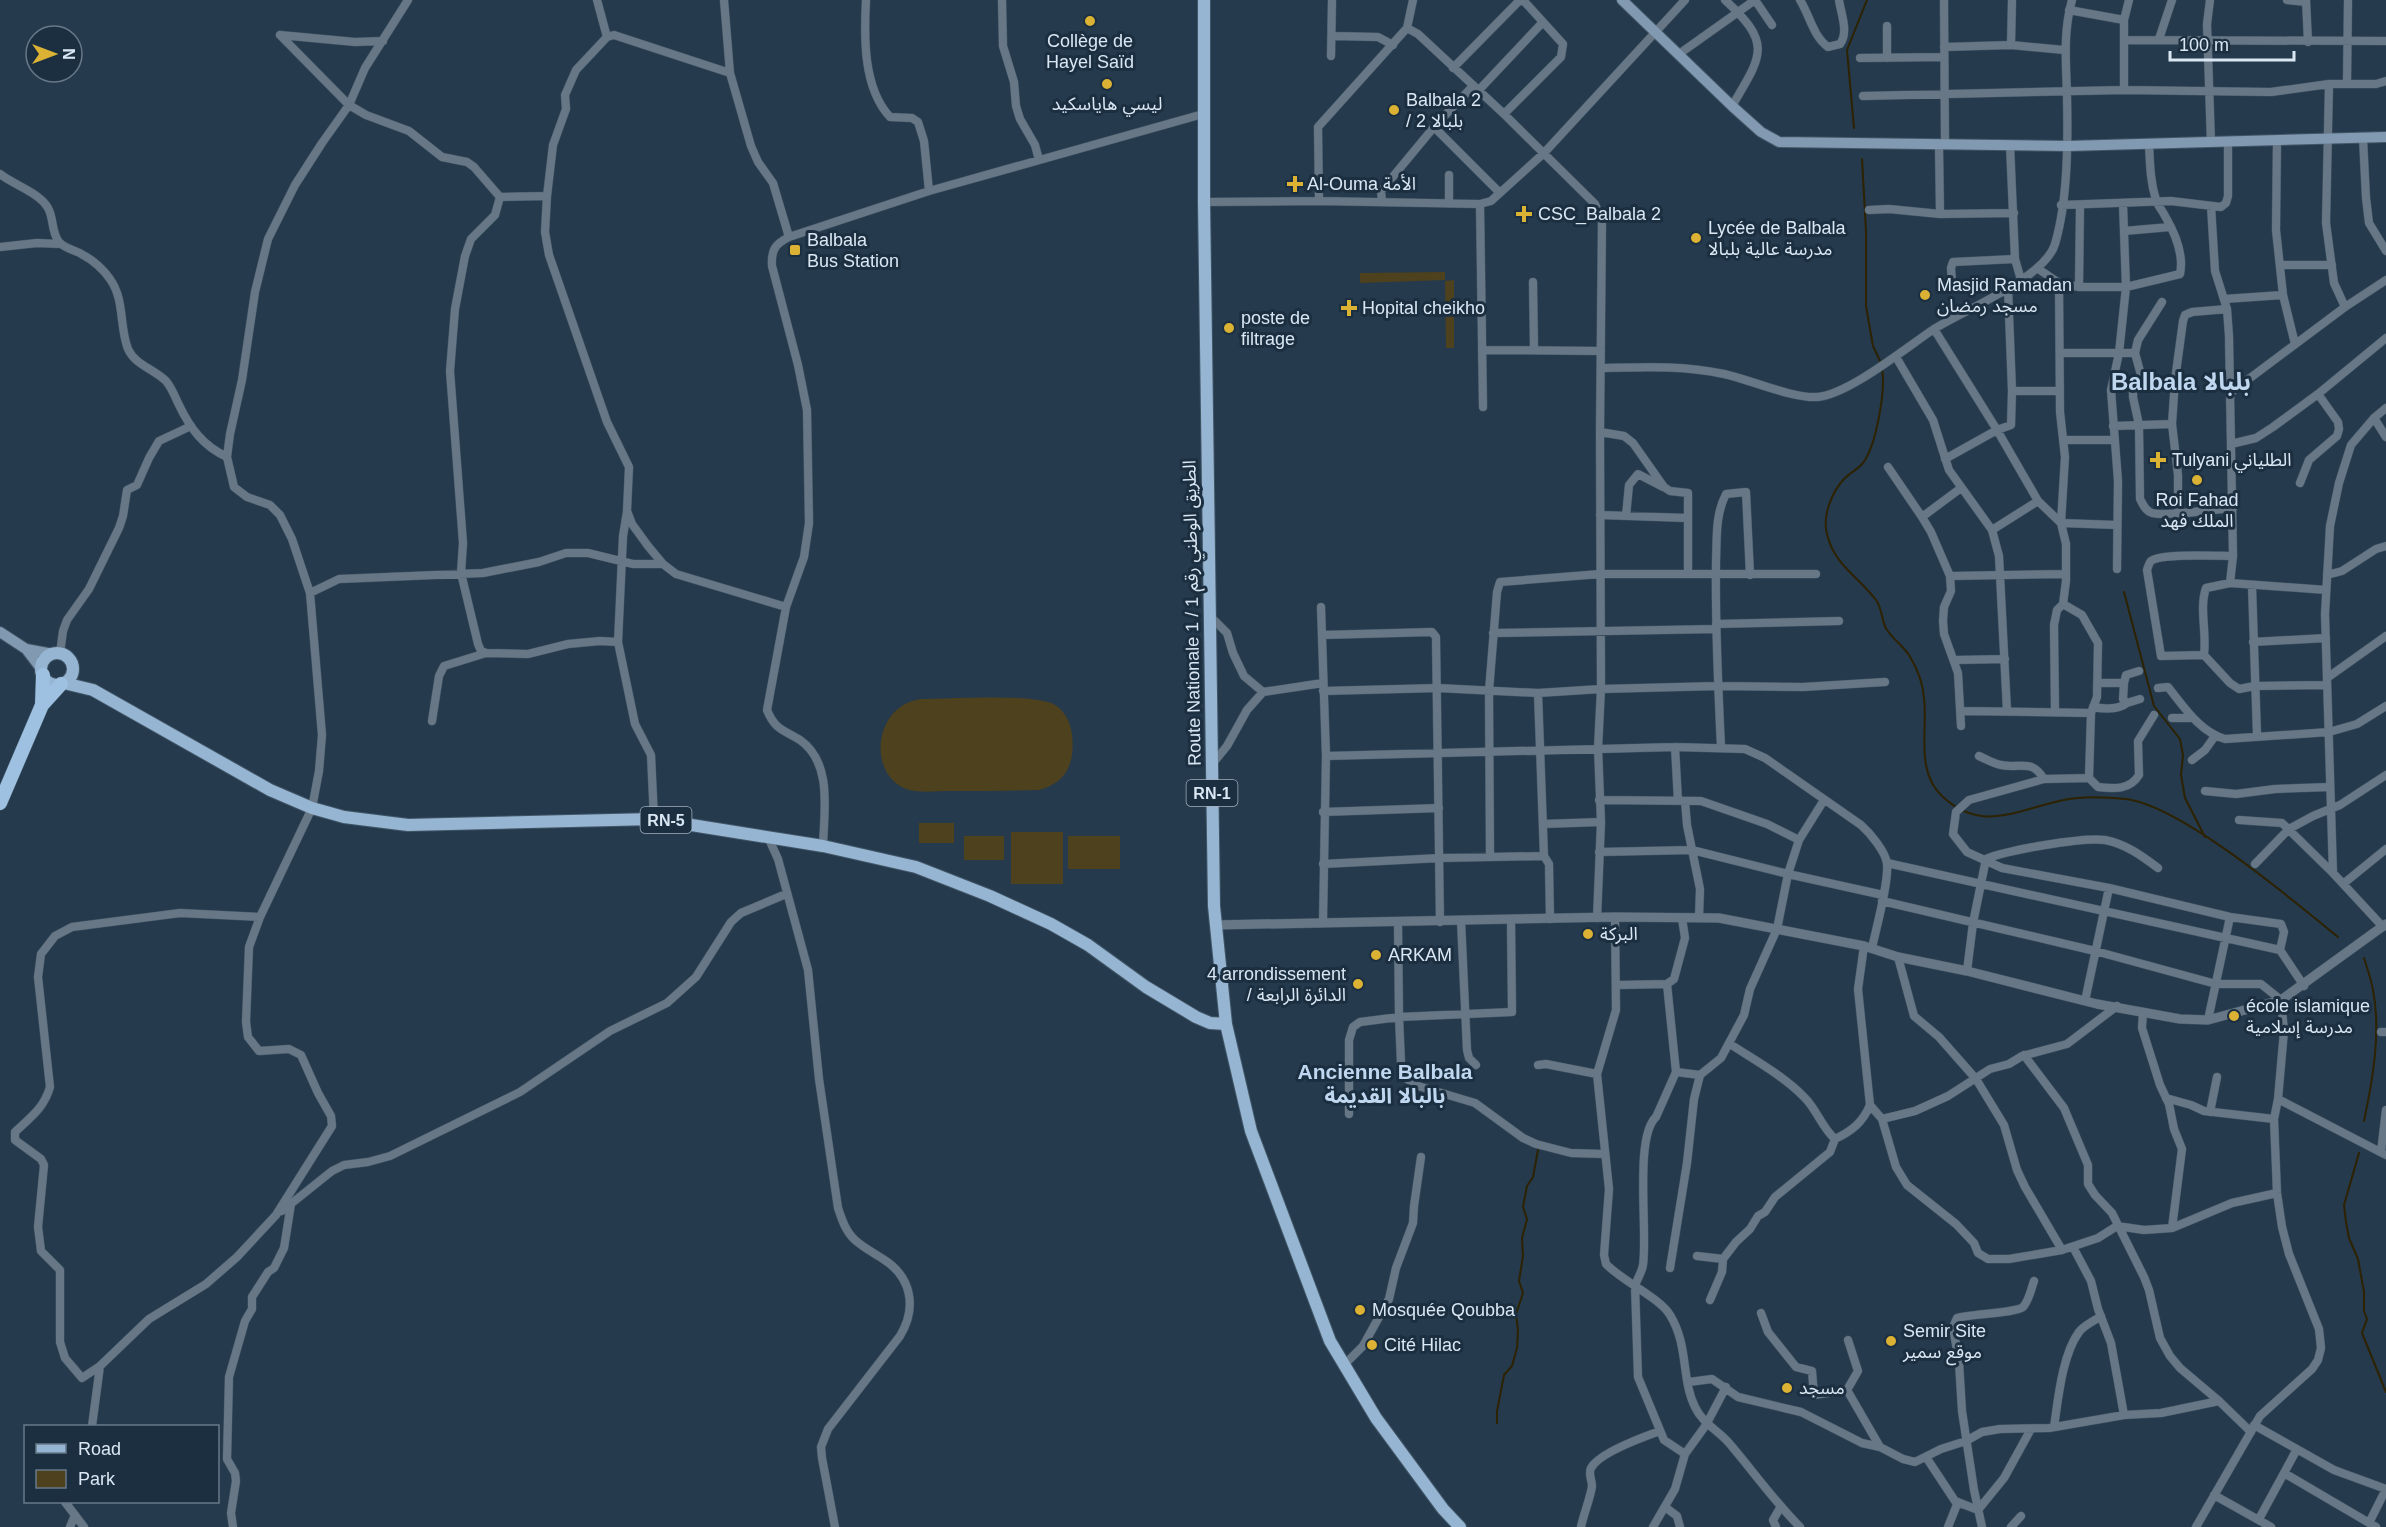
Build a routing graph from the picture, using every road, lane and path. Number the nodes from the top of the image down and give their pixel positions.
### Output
1 (408, 0) edge
2 (597, 0) edge
3 (724, 0) edge
4 (866, 0) edge
5 (1002, 0) edge
6 (1204, 0) edge
7 (1332, 0) edge
8 (1413, 0) edge
9 (1521, 0) edge
10 (1622, 0) edge
11 (1685, 0) edge
12 (1725, 0) edge
13 (1755, 0) edge
14 (1800, 0) edge
15 (1839, 0) edge
16 (1944, 0) edge
17 (2072, 0) edge
18 (2129, 0) edge
19 (2172, 0) edge
20 (2210, 0) edge
21 (2287, 0) edge
22 (2348, 0) edge
23 (2009, 1) edge
24 (2306, 1) edge
25 (2069, 10) junction
26 (1738, 13) junction
27 (2124, 20) junction
28 (1543, 22) junction
29 (1772, 25) dead end
30 (1887, 26) dead end
31 (1407, 28) junction
32 (1656, 33) junction
33 (1333, 36) junction
34 (607, 37) junction
35 (2159, 39) junction
36 (2124, 40) junction
37 (383, 41) junction
38 (2347, 41) junction
39 (2386, 41) edge
40 (2208, 42) junction
41 (2308, 42) junction
42 (1393, 45) junction
43 (2011, 45) junction
44 (1944, 47) junction
45 (2064, 50) junction
46 (1679, 54) junction
47 (1331, 56) dead end
48 (1944, 57) junction
49 (1860, 58) dead end
50 (1887, 58) junction
51 (1453, 68) junction
52 (730, 73) junction
53 (2386, 81) edge
54 (2329, 84) junction
55 (2347, 84) junction
56 (1475, 89) junction
57 (2124, 90) junction
58 (2210, 90) junction
59 (1945, 93) junction
60 (2067, 93) junction
61 (1863, 96) dead end
62 (349, 105) junction
63 (1732, 106) junction
64 (1203, 114) junction
65 (1504, 114) junction
66 (1434, 127) junction
67 (2386, 137) edge
68 (2363, 138) junction
69 (2329, 139) junction
70 (2277, 141) junction
71 (2211, 142) junction
72 (2228, 142) junction
73 (2149, 144) junction
74 (1942, 145) junction
75 (2010, 145) junction
76 (2068, 146) junction
77 (1544, 153) junction
78 (1039, 160) junction
79 (0, 174) edge
80 (1449, 176) dead end
81 (929, 191) junction
82 (1500, 193) junction
83 (547, 196) junction
84 (500, 197) junction
85 (1319, 201) junction
86 (1204, 202) junction
87 (1382, 202) junction
88 (1449, 203) junction
89 (2157, 203) junction
90 (1480, 204) junction
91 (2123, 204) junction
92 (2061, 205) junction
93 (2080, 205) junction
94 (2211, 206) junction
95 (1869, 210) dead end
96 (2014, 213) junction
97 (1940, 214) junction
98 (2170, 227) junction
99 (2124, 231) junction
100 (789, 237) junction
101 (61, 244) junction
102 (0, 247) edge
103 (2386, 251) edge
104 (2015, 259) junction
105 (2280, 265) junction
106 (2332, 265) junction
107 (2037, 268) junction
108 (2021, 280) junction
109 (2386, 280) edge
110 (1533, 282) dead end
111 (1952, 282) dead end
112 (2059, 282) junction
113 (2079, 287) junction
114 (2126, 287) junction
115 (2008, 288) junction
116 (2283, 295) junction
117 (2224, 299) junction
118 (2162, 302) dead end
119 (2344, 307) junction
120 (2227, 309) junction
121 (1934, 329) junction
122 (2386, 338) edge
123 (2295, 344) junction
124 (1534, 349) junction
125 (1482, 350) junction
126 (1601, 351) junction
127 (2060, 352) junction
128 (2119, 352) junction
129 (2135, 353) junction
130 (1896, 357) junction
131 (1602, 368) junction
132 (2012, 391) junction
133 (2060, 391) junction
134 (2230, 393) junction
135 (2318, 394) junction
136 (1483, 407) dead end
137 (2386, 408) edge
138 (2374, 418) junction
139 (2172, 424) junction
140 (191, 426) junction
141 (2113, 426) junction
142 (2139, 426) junction
143 (1997, 430) junction
144 (1600, 432) junction
145 (2386, 437) edge
146 (2064, 440) junction
147 (2114, 440) junction
148 (2231, 444) junction
149 (1641, 455) junction
150 (227, 457) junction
151 (1945, 459) junction
152 (1888, 467) dead end
153 (1638, 474) junction
154 (2300, 483) dead end
155 (1664, 487) junction
156 (1961, 488) junction
157 (2037, 501) junction
158 (2233, 508) junction
159 (627, 511) junction
160 (2178, 513) junction
161 (1600, 515) junction
162 (1626, 516) junction
163 (1922, 517) junction
164 (1688, 518) junction
165 (2061, 523) junction
166 (2117, 525) junction
167 (1992, 530) junction
168 (2386, 546) edge
169 (2233, 556) junction
170 (623, 562) junction
171 (663, 564) junction
172 (2117, 569) dead end
173 (461, 573) junction
174 (1600, 574) junction
175 (1688, 574) junction
176 (1816, 574) dead end
177 (2066, 574) junction
178 (1716, 575) junction
179 (1750, 575) junction
180 (1998, 575) junction
181 (2327, 575) junction
182 (1950, 576) junction
183 (2230, 583) junction
184 (2252, 586) junction
185 (2326, 590) junction
186 (310, 593) junction
187 (2063, 604) junction
188 (786, 607) junction
189 (1321, 607) dead end
190 (1210, 616) junction
191 (1839, 621) dead end
192 (1716, 626) junction
193 (0, 632) edge
194 (1601, 632) junction
195 (1494, 633) junction
196 (1322, 635) junction
197 (2386, 636) edge
198 (2326, 638) junction
199 (618, 642) junction
200 (2253, 642) junction
201 (26, 649) junction
202 (57, 653) junction
203 (486, 653) junction
204 (2204, 655) junction
205 (2005, 659) junction
206 (1955, 660) junction
207 (72, 663) junction
208 (2139, 671) dead end
209 (42, 673) junction
210 (2327, 681) junction
211 (1885, 682) dead end
212 (2124, 682) junction
213 (2098, 683) junction
214 (62, 684) junction
215 (1718, 686) junction
216 (2255, 686) junction
217 (1323, 687) junction
218 (1438, 688) junction
219 (2158, 688) dead end
220 (1601, 689) junction
221 (93, 690) junction
222 (1489, 691) junction
223 (1263, 692) junction
224 (1538, 693) junction
225 (2140, 699) dead end
226 (2127, 703) junction
227 (42, 705) junction
228 (2386, 706) edge
229 (2092, 710) junction
230 (1961, 711) junction
231 (2007, 711) junction
232 (2055, 712) junction
233 (2154, 715) dead end
234 (2172, 717) dead end
235 (2192, 718) junction
236 (432, 721) dead end
237 (1961, 726) dead end
238 (2329, 732) junction
239 (2257, 735) junction
240 (2215, 736) junction
241 (1675, 747) junction
242 (1721, 747) junction
243 (1598, 748) junction
244 (1540, 750) junction
245 (1490, 752) junction
246 (1438, 753) junction
247 (1326, 756) junction
248 (1979, 756) dead end
249 (2192, 760) dead end
250 (1212, 764) junction
251 (2386, 775) edge
252 (2089, 778) junction
253 (2044, 779) junction
254 (2330, 787) junction
255 (2205, 791) dead end
256 (1599, 800) junction
257 (1824, 800) junction
258 (1681, 801) junction
259 (0, 803) edge
260 (312, 808) junction
261 (1439, 808) junction
262 (2331, 809) junction
263 (1323, 812) junction
264 (654, 819) junction
265 (2240, 820) dead end
266 (1601, 822) junction
267 (1543, 824) junction
268 (2289, 829) junction
269 (768, 837) junction
270 (1799, 840) junction
271 (822, 846) junction
272 (2386, 849) edge
273 (1692, 850) junction
274 (1599, 852) junction
275 (1490, 856) junction
276 (1544, 856) junction
277 (1440, 858) junction
278 (1986, 859) junction
279 (1887, 863) junction
280 (1323, 864) junction
281 (2254, 864) dead end
282 (2158, 868) dead end
283 (2332, 873) junction
284 (1788, 874) junction
285 (1981, 884) junction
286 (2343, 884) junction
287 (2109, 888) junction
288 (786, 894) junction
289 (1882, 898) junction
290 (2103, 912) junction
291 (260, 917) junction
292 (1615, 917) junction
293 (1699, 917) junction
294 (2230, 917) junction
295 (1597, 918) junction
296 (1682, 918) junction
297 (1511, 920) junction
298 (1550, 920) junction
299 (1461, 921) junction
300 (1323, 922) junction
301 (1440, 922) junction
302 (1398, 923) junction
303 (1973, 923) junction
304 (1215, 925) junction
305 (2384, 926) edge
306 (1777, 928) junction
307 (2226, 939) junction
308 (1868, 947) junction
309 (2280, 950) junction
310 (2095, 951) junction
311 (1898, 957) junction
312 (1968, 971) junction
313 (1667, 984) junction
314 (2216, 984) junction
315 (1617, 985) junction
316 (2304, 986) junction
317 (2281, 1000) junction
318 (2085, 1001) junction
319 (2117, 1006) junction
320 (2143, 1012) junction
321 (1464, 1014) junction
322 (1399, 1017) junction
323 (2208, 1020) junction
324 (1226, 1024) junction
325 (1730, 1044) junction
326 (2024, 1055) junction
327 (1476, 1065) dead end
328 (1538, 1065) dead end
329 (1676, 1072) junction
330 (1597, 1074) junction
331 (1700, 1075) junction
332 (2217, 1077) dead end
333 (1976, 1079) junction
334 (2166, 1098) junction
335 (2278, 1099) junction
336 (1870, 1105) junction
337 (2386, 1110) edge
338 (2210, 1112) junction
339 (1348, 1114) dead end
340 (1882, 1119) junction
341 (2274, 1119) junction
342 (1835, 1139) junction
343 (2384, 1153) edge
344 (1605, 1154) junction
345 (1421, 1157) dead end
346 (2277, 1193) junction
347 (291, 1204) junction
348 (276, 1215) junction
349 (2117, 1226) junction
350 (2172, 1228) junction
351 (2073, 1247) junction
352 (2062, 1250) junction
353 (1697, 1256) dead end
354 (1723, 1259) junction
355 (1670, 1268) dead end
356 (2034, 1281) dead end
357 (1635, 1286) junction
358 (1710, 1300) dead end
359 (1761, 1313) dead end
360 (2101, 1316) junction
361 (1848, 1340) dead end
362 (1344, 1365) junction
363 (100, 1366) junction
364 (1689, 1382) junction
365 (1726, 1388) junction
366 (1847, 1390) junction
367 (2219, 1401) junction
368 (2124, 1415) junction
369 (92, 1425) edge
370 (1706, 1425) junction
371 (2054, 1427) junction
372 (2253, 1429) junction
373 (2031, 1430) junction
374 (1660, 1431) junction
375 (1966, 1441) junction
376 (1880, 1447) junction
377 (2296, 1449) junction
378 (1685, 1454) junction
379 (1926, 1457) junction
380 (2284, 1473) junction
381 (2386, 1489) edge
382 (2214, 1495) junction
383 (1958, 1502) junction
384 (66, 1503) edge
385 (1665, 1507) junction
386 (1780, 1508) junction
387 (1978, 1509) junction
388 (75, 1515) junction
389 (2021, 1516) dead end
390 (2259, 1519) junction
391 (2373, 1525) edge
392 (70, 1527) edge
393 (84, 1527) edge
394 (232, 1527) edge
395 (835, 1527) edge
396 (1460, 1527) edge
397 (1581, 1527) edge
398 (1653, 1527) edge
399 (1680, 1527) edge
400 (1776, 1527) edge
401 (1800, 1527) edge
402 (1948, 1527) edge
403 (1981, 1527) edge
404 (2011, 1527) edge
405 (2196, 1527) edge
406 (2271, 1527) edge

1 - 37 street
2 - 34 street
3 - 52 street
4 - 81 street
5 - 78 street
6 - 64 main road, Route Nationale 1 / الطريق الوطني رقم 1 / RN-1
7 - 33 street
8 - 31 street
9 - 28 street
9 - 51 street
10 - 32 main road
11 - 32 street
12 - 26 street
13 - 26 street
13 - 29 street
14 - 15 street
16 - 44 street
17 - 25 street
18 - 27 street
19 - 35 street
20 - 40 street
21 - 24 street
22 - 38 street
23 - 43 street
24 - 41 street
25 - 27 street
25 - 45 street
26 - 46 street
26 - 63 street
27 - 36 street
28 - 56 street
28 - 65 street
30 - 50 street
31 - 42 street
31 - 51 street
32 - 46 main road
32 - 77 street
33 - 42 street
33 - 47 street
34 - 52 street
34 - 83 street
35 - 36 street
35 - 40 street
36 - 57 street
37 - 62 street
37 - 62 street
38 - 39 street
38 - 41 street
38 - 55 street
40 - 41 street
40 - 58 street
42 - 85 street
43 - 44 street
43 - 45 street
44 - 48 street
45 - 60 street
46 - 63 main road
48 - 50 street
48 - 59 street
49 - 50 street
51 - 56 street
52 - 100 street
53 - 55 street
54 - 55 street
54 - 58 street
54 - 69 street
56 - 65 street
56 - 66 street
57 - 58 street
57 - 60 street
58 - 71 street
59 - 60 street
59 - 61 street
59 - 74 street
60 - 76 street
62 - 84 street
62 - 150 street
63 - 74 main road
64 - 78 street
64 - 86 main road, Route Nationale 1 / الطريق الوطني رقم 1 / RN-1
65 - 77 street
66 - 82 street
66 - 87 street
67 - 68 main road
68 - 69 main road
68 - 103 street
69 - 70 main road
69 - 106 street
70 - 72 main road
70 - 105 street
71 - 72 main road
71 - 73 main road
72 - 94 street
73 - 76 main road
73 - 89 street
74 - 75 main road
74 - 97 street
75 - 76 main road
75 - 96 street
76 - 92 street
77 - 82 street
77 - 126 street
78 - 81 street
79 - 101 street
80 - 88 street
81 - 100 street
82 - 90 street
83 - 84 street
83 - 159 street
84 - 173 street
85 - 86 street
85 - 87 street
86 - 190 main road, Route Nationale 1 / الطريق الوطني رقم 1 / RN-1
87 - 88 street
88 - 90 street
89 - 91 street
89 - 94 street
89 - 98 street
90 - 125 street
91 - 93 street
91 - 99 street
92 - 93 street
92 - 107 street
93 - 113 street
94 - 117 street
95 - 97 street
96 - 97 street
96 - 104 street
98 - 99 street
98 - 114 street
99 - 114 street
100 - 188 street
101 - 102 street
101 - 140 street
104 - 108 street
104 - 111 street
105 - 106 street
105 - 116 street
106 - 119 street
107 - 108 street
107 - 112 street
108 - 115 street
109 - 119 street
110 - 124 street
112 - 113 street
112 - 127 street
113 - 114 street
114 - 128 street
115 - 121 street
115 - 132 street
116 - 117 street
116 - 123 street
117 - 120 street
118 - 129 street
119 - 123 street
120 - 134 street
120 - 139 street
121 - 130 street
121 - 143 street
122 - 135 street
123 - 134 street
124 - 125 street
124 - 126 street
125 - 136 street
126 - 131 street
127 - 128 street
127 - 133 street
128 - 129 street
128 - 141 street
129 - 142 street
130 - 131 street
130 - 151 street
131 - 144 street
132 - 133 street
132 - 143 street
133 - 146 street
134 - 148 street
135 - 148 street
135 - 154 street
137 - 138 street
138 - 145 street
138 - 181 street
139 - 142 street
139 - 160 street
140 - 150 street
140 - 202 street
141 - 142 street
141 - 147 street
142 - 160 street
143 - 151 street
143 - 157 street
144 - 149 street
144 - 161 street
146 - 147 street
146 - 165 street
147 - 166 street
148 - 158 street
149 - 153 street
149 - 155 street
150 - 186 street
151 - 156 street
152 - 163 street
153 - 155 street
153 - 162 street
155 - 164 street
156 - 163 street
156 - 167 street
157 - 165 street
157 - 167 street
158 - 160 street
158 - 169 street
159 - 170 street
159 - 171 street
161 - 162 street
161 - 174 street
162 - 164 street
163 - 182 street
164 - 175 street
165 - 166 street
165 - 177 street
166 - 172 street
167 - 180 street
168 - 181 street
169 - 183 street
169 - 204 street
170 - 171 street
170 - 173 street
170 - 199 street
171 - 188 street
173 - 186 street
173 - 203 street
174 - 175 street
174 - 194 street
174 - 195 street
175 - 178 street
176 - 179 street
177 - 180 street
177 - 187 street
178 - 179 street
178 - 179 street
178 - 192 street
180 - 182 street
180 - 205 street
181 - 185 street
182 - 206 street
183 - 184 street
183 - 204 street
184 - 185 street
184 - 200 street
185 - 198 street
186 - 260 street
187 - 213 street
187 - 232 street
188 - 271 street
189 - 196 street
190 - 223 street
190 - 250 main road, Route Nationale 1 / الطريق الوطني رقم 1 / RN-1
191 - 192 street
192 - 194 street
192 - 215 street
193 - 201 main road
194 - 195 street
194 - 220 street
195 - 222 street
196 - 217 street
196 - 218 street
197 - 210 street
198 - 200 street
198 - 210 street
199 - 203 street
199 - 264 street
200 - 216 street
201 - 202 main road
201 - 209 main road
202 - 207 main road
202 - 209 main road
203 - 236 street
204 - 216 street
205 - 206 street
205 - 231 street
206 - 230 street
207 - 214 main road
207 - 221 main road, RN-5
208 - 212 street
209 - 214 main road
209 - 227 highway
210 - 216 street
210 - 238 street
211 - 215 street
212 - 213 street
212 - 226 street
213 - 229 street
214 - 221 main road, RN-5
214 - 227 highway
215 - 220 street
215 - 242 street
216 - 239 street
217 - 218 street
217 - 223 street
217 - 247 street
218 - 222 street
218 - 246 street
219 - 235 street
220 - 224 street
220 - 243 street
221 - 260 main road, RN-5
222 - 224 street
222 - 245 street
223 - 250 street
224 - 244 street
225 - 226 street
226 - 229 street
227 - 259 highway
228 - 238 street
229 - 232 street
229 - 252 street
230 - 231 street
230 - 237 street
231 - 232 street
233 - 252 street
234 - 235 street
235 - 240 street
238 - 239 street
238 - 254 street
239 - 240 street
240 - 249 street
241 - 242 street
241 - 243 street
241 - 258 street
242 - 257 street
243 - 244 street
243 - 256 street
244 - 245 street
244 - 267 street
245 - 246 street
245 - 275 street
246 - 247 street
246 - 261 street
247 - 263 street
248 - 253 street
250 - 304 main road, Route Nationale 1 / الطريق الوطني رقم 1 / RN-1
251 - 262 street
252 - 253 street
253 - 278 street
254 - 255 street
254 - 262 street
256 - 258 street
256 - 266 street
257 - 270 street
257 - 279 street
258 - 270 street
258 - 273 street
260 - 264 main road, RN-5
260 - 291 street
261 - 263 street
261 - 277 street
262 - 268 street
262 - 283 street
263 - 280 street
264 - 269 main road, RN-5
265 - 268 street
266 - 267 street
266 - 274 street
267 - 276 street
268 - 281 street
268 - 283 street
269 - 271 main road, RN-5
269 - 288 street
270 - 284 street
271 - 324 main road, RN-5
272 - 286 street
273 - 274 street
273 - 284 street
273 - 293 street
274 - 295 street
275 - 276 street
275 - 277 street
276 - 298 street
277 - 280 street
277 - 301 street
278 - 282 street
278 - 285 street
278 - 287 street
279 - 285 street
279 - 289 street
280 - 300 street
283 - 286 street
284 - 289 street
284 - 306 street
285 - 290 street
285 - 303 street
286 - 305 street
287 - 290 street
287 - 294 street
288 - 347 street
288 - 395 street
289 - 303 street
289 - 308 street
290 - 307 street
290 - 310 street
291 - 348 street
291 - 363 street
292 - 295 street
292 - 296 street
292 - 315 street
293 - 296 street
293 - 306 street
294 - 307 street
294 - 309 street
295 - 298 street
296 - 313 street
297 - 298 street
297 - 299 street
297 - 321 street
299 - 301 street
299 - 321 street
300 - 302 street
300 - 304 street
301 - 302 street
302 - 322 street
303 - 310 street
303 - 312 street
304 - 324 main road, Route Nationale 1 / الطريق الوطني رقم 1 / RN-1
305 - 316 street
306 - 308 street
306 - 325 street
307 - 309 street
307 - 314 street
308 - 311 street
308 - 336 street
309 - 316 street
310 - 314 street
310 - 318 street
311 - 312 street
311 - 333 street
312 - 318 street
313 - 315 street
313 - 329 street
314 - 317 street
314 - 323 street
315 - 330 street
316 - 317 street
317 - 323 street
317 - 335 street
318 - 319 street
319 - 320 street
319 - 326 street
320 - 323 street
320 - 334 street
321 - 322 street
321 - 327 street
322 - 339 street
322 - 344 street
324 - 362 main road, Route Nationale 1 / الطريق الوطني رقم 1 / RN-1
325 - 331 street
325 - 342 street
326 - 333 street
326 - 349 street
328 - 330 street
329 - 331 street
329 - 357 street
330 - 344 street
331 - 355 street
332 - 338 street
333 - 340 street
333 - 352 street
334 - 338 street
334 - 350 street
335 - 341 street
335 - 343 street
336 - 340 street
336 - 342 street
337 - 343 street
338 - 341 street
340 - 352 street
341 - 346 street
342 - 354 street
344 - 357 street
345 - 362 street
346 - 350 street
346 - 372 street
347 - 348 street
347 - 394 street
348 - 363 street
349 - 350 street
349 - 351 street
349 - 367 street
351 - 352 street
351 - 360 street
353 - 354 street
354 - 358 street
356 - 375 street
357 - 364 street
357 - 374 street
359 - 366 street
360 - 368 street
360 - 371 street
361 - 366 street
362 - 396 main road, Route Nationale 1 / الطريق الوطني رقم 1 / RN-1
363 - 369 street
364 - 365 street
364 - 370 street
365 - 370 street
365 - 376 street
366 - 376 street
367 - 368 street
367 - 372 street
368 - 371 street
370 - 378 street
370 - 386 street
371 - 373 street
372 - 377 street
372 - 382 street
373 - 375 street
373 - 387 street
374 - 378 street
374 - 397 street
375 - 379 street
375 - 387 street
376 - 379 street
377 - 380 street
377 - 381 street
378 - 385 street
379 - 383 street
380 - 390 street
380 - 391 street
381 - 391 street
382 - 390 street
382 - 405 street
383 - 387 street
383 - 402 street
384 - 388 street
385 - 398 street
385 - 399 street
386 - 400 street
386 - 401 street
387 - 403 street
388 - 392 street
388 - 393 street
389 - 404 street
390 - 406 street

